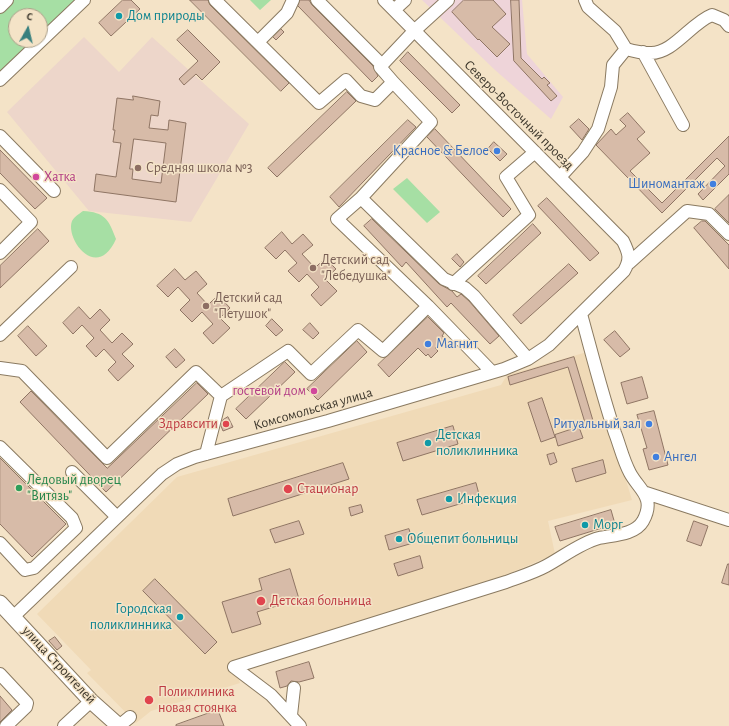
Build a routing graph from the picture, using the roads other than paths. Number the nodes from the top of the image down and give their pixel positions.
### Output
1 (7, 0) edge
2 (84, 0) edge
3 (216, 0) edge
4 (293, 0) edge
5 (317, 0) edge
6 (384, 0) edge
7 (405, 0) edge
8 (448, 0) edge
9 (585, 0) edge
10 (0, 7) edge
11 (394, 10) junction
12 (729, 26) edge
13 (414, 31) junction
14 (258, 42) junction
15 (626, 49) junction
16 (643, 52) junction
17 (382, 64) junction
18 (0, 80) edge
19 (394, 82) junction
20 (683, 125) dead end
21 (0, 136) edge
22 (535, 152) junction
23 (560, 177) junction
24 (0, 190) edge
25 (54, 191) dead end
26 (361, 198) junction
27 (729, 234) edge
28 (0, 253) edge
29 (629, 258) junction
30 (71, 267) dead end
31 (453, 284) junction
32 (428, 306) junction
33 (581, 314) junction
34 (0, 335) edge
35 (528, 359) junction
36 (0, 368) edge
37 (492, 372) junction
38 (221, 396) junction
39 (0, 447) edge
40 (206, 454) junction
41 (72, 472) dead end
42 (646, 493) junction
43 (117, 517) junction
44 (729, 520) edge
45 (3, 550) edge
46 (0, 603) edge
47 (13, 617) junction
48 (0, 674) edge
49 (294, 688) dead end
50 (91, 700) junction
51 (291, 715) junction
52 (123, 723) edge
53 (6, 726) edge
54 (64, 726) edge
55 (300, 726) edge

1 - 10 street
2 - 18 street
3 - 14 street
4 - 14 street
5 - 17 street
6 - 11 street, Северо-Восточный проезд
7 - 11 street
8 - 13 street
9 - 15 street
11 - 13 street, Северо-Восточный проезд
12 - 16 street
13 - 17 street
13 - 22 street, Северо-Восточный проезд
14 - 19 street
15 - 16 street
15 - 23 street
16 - 20 street
17 - 19 street
19 - 26 street
21 - 25 street
22 - 23 street, Северо-Восточный проезд
22 - 31 street
23 - 29 street, Северо-Восточный проезд
24 - 28 street
26 - 31 street
26 - 32 street
27 - 29 street, Комсомольская улица
29 - 33 street, Комсомольская улица
30 - 34 street
31 - 35 street
32 - 37 street
32 - 38 street
33 - 35 street, Комсомольская улица
33 - 42 street
35 - 37 street, Комсомольская улица
36 - 38 street
37 - 40 street, Комсомольская улица
38 - 40 street
39 - 45 street
40 - 43 street, Комсомольская улица
41 - 43 street
42 - 44 street
42 - 51 street
43 - 47 street, Комсомольская улица
46 - 47 main road, улица Строителей
47 - 50 main road, улица Строителей
48 - 53 street
49 - 51 street
50 - 52 main road, улица Строителей
50 - 54 street
51 - 55 street

